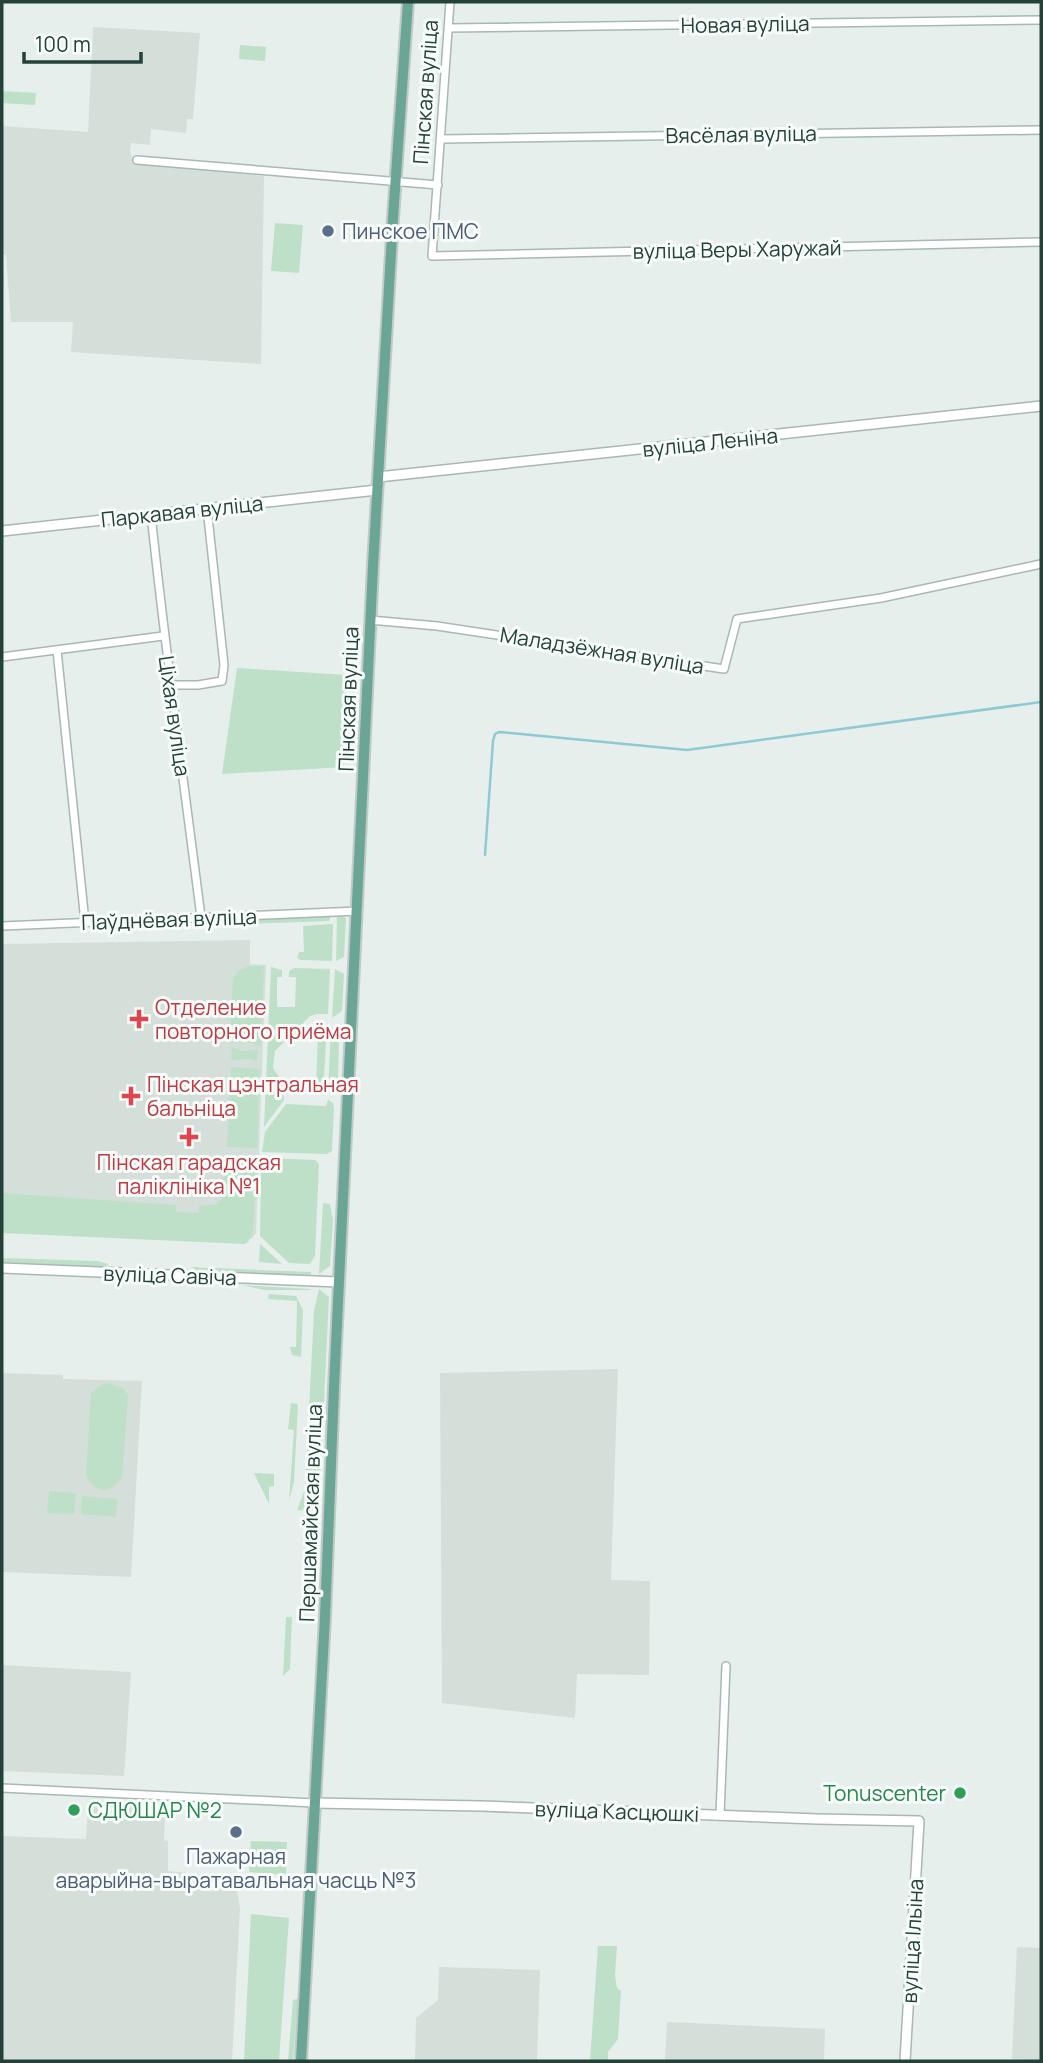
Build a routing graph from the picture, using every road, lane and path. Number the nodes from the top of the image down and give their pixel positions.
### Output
1 (408, 2) edge
2 (450, 2) edge
3 (1041, 20) edge
4 (448, 28) junction
5 (1041, 130) edge
6 (441, 139) junction
7 (137, 160) dead end
8 (395, 182) junction
9 (438, 185) junction
10 (1041, 242) edge
11 (432, 256) joint
12 (1041, 406) edge
13 (378, 477) junction
14 (377, 490) junction
15 (207, 508) junction
16 (151, 514) junction
17 (2, 531) edge
18 (1041, 565) edge
19 (370, 620) junction
20 (163, 636) junction
21 (57, 650) junction
22 (2, 657) edge
23 (172, 685) junction
24 (358, 911) junction
25 (201, 917) junction
26 (85, 922) junction
27 (2, 926) edge
28 (354, 966) joint
29 (2, 1268) edge
30 (339, 1282) junction
31 (726, 1666) dead end
32 (2, 1788) edge
33 (314, 1803) junction
34 (720, 1815) junction
35 (919, 1821) joint
36 (301, 2061) edge
37 (905, 2061) edge

1 - 8 main road, Пінская вуліца
2 - 4 street, Пінская вуліца
3 - 4 street, Новая вуліца
4 - 6 street, Пінская вуліца
5 - 6 street, Вясёлая вуліца
6 - 9 street, Пінская вуліца
7 - 8 street
8 - 9 street, Пінская вуліца
8 - 13 main road, Пінская вуліца
9 - 11 street, Пінская вуліца
10 - 11 street, вуліца Веры Харужай
12 - 13 street, вуліца Леніна
13 - 14 main road, Пінская вуліца
14 - 15 street, Паркавая вуліца
14 - 19 main road, Пінская вуліца
15 - 16 street, Паркавая вуліца
15 - 23 street
16 - 17 street, Паркавая вуліца
16 - 20 street, Ціхая вуліца
18 - 19 street, Маладзёжная вуліца
19 - 24 main road, Пінская вуліца
20 - 21 street
20 - 23 street, Ціхая вуліца
21 - 22 street
21 - 26 street
23 - 25 street, Ціхая вуліца
24 - 25 street, Паўднёвая вуліца
24 - 28 main road, Пінская вуліца
25 - 26 street, Паўднёвая вуліца
26 - 27 street, Паўднёвая вуліца
28 - 30 main road, Першамайская вуліца
29 - 30 street, вуліца Савіча
30 - 33 main road, Першамайская вуліца
31 - 34 street, вуліца Касцюшкі
32 - 33 street
33 - 34 street, вуліца Касцюшкі
33 - 36 main road, Першамайская вуліца
34 - 35 street, вуліца Касцюшкі
35 - 37 street, вуліца Ільіна

